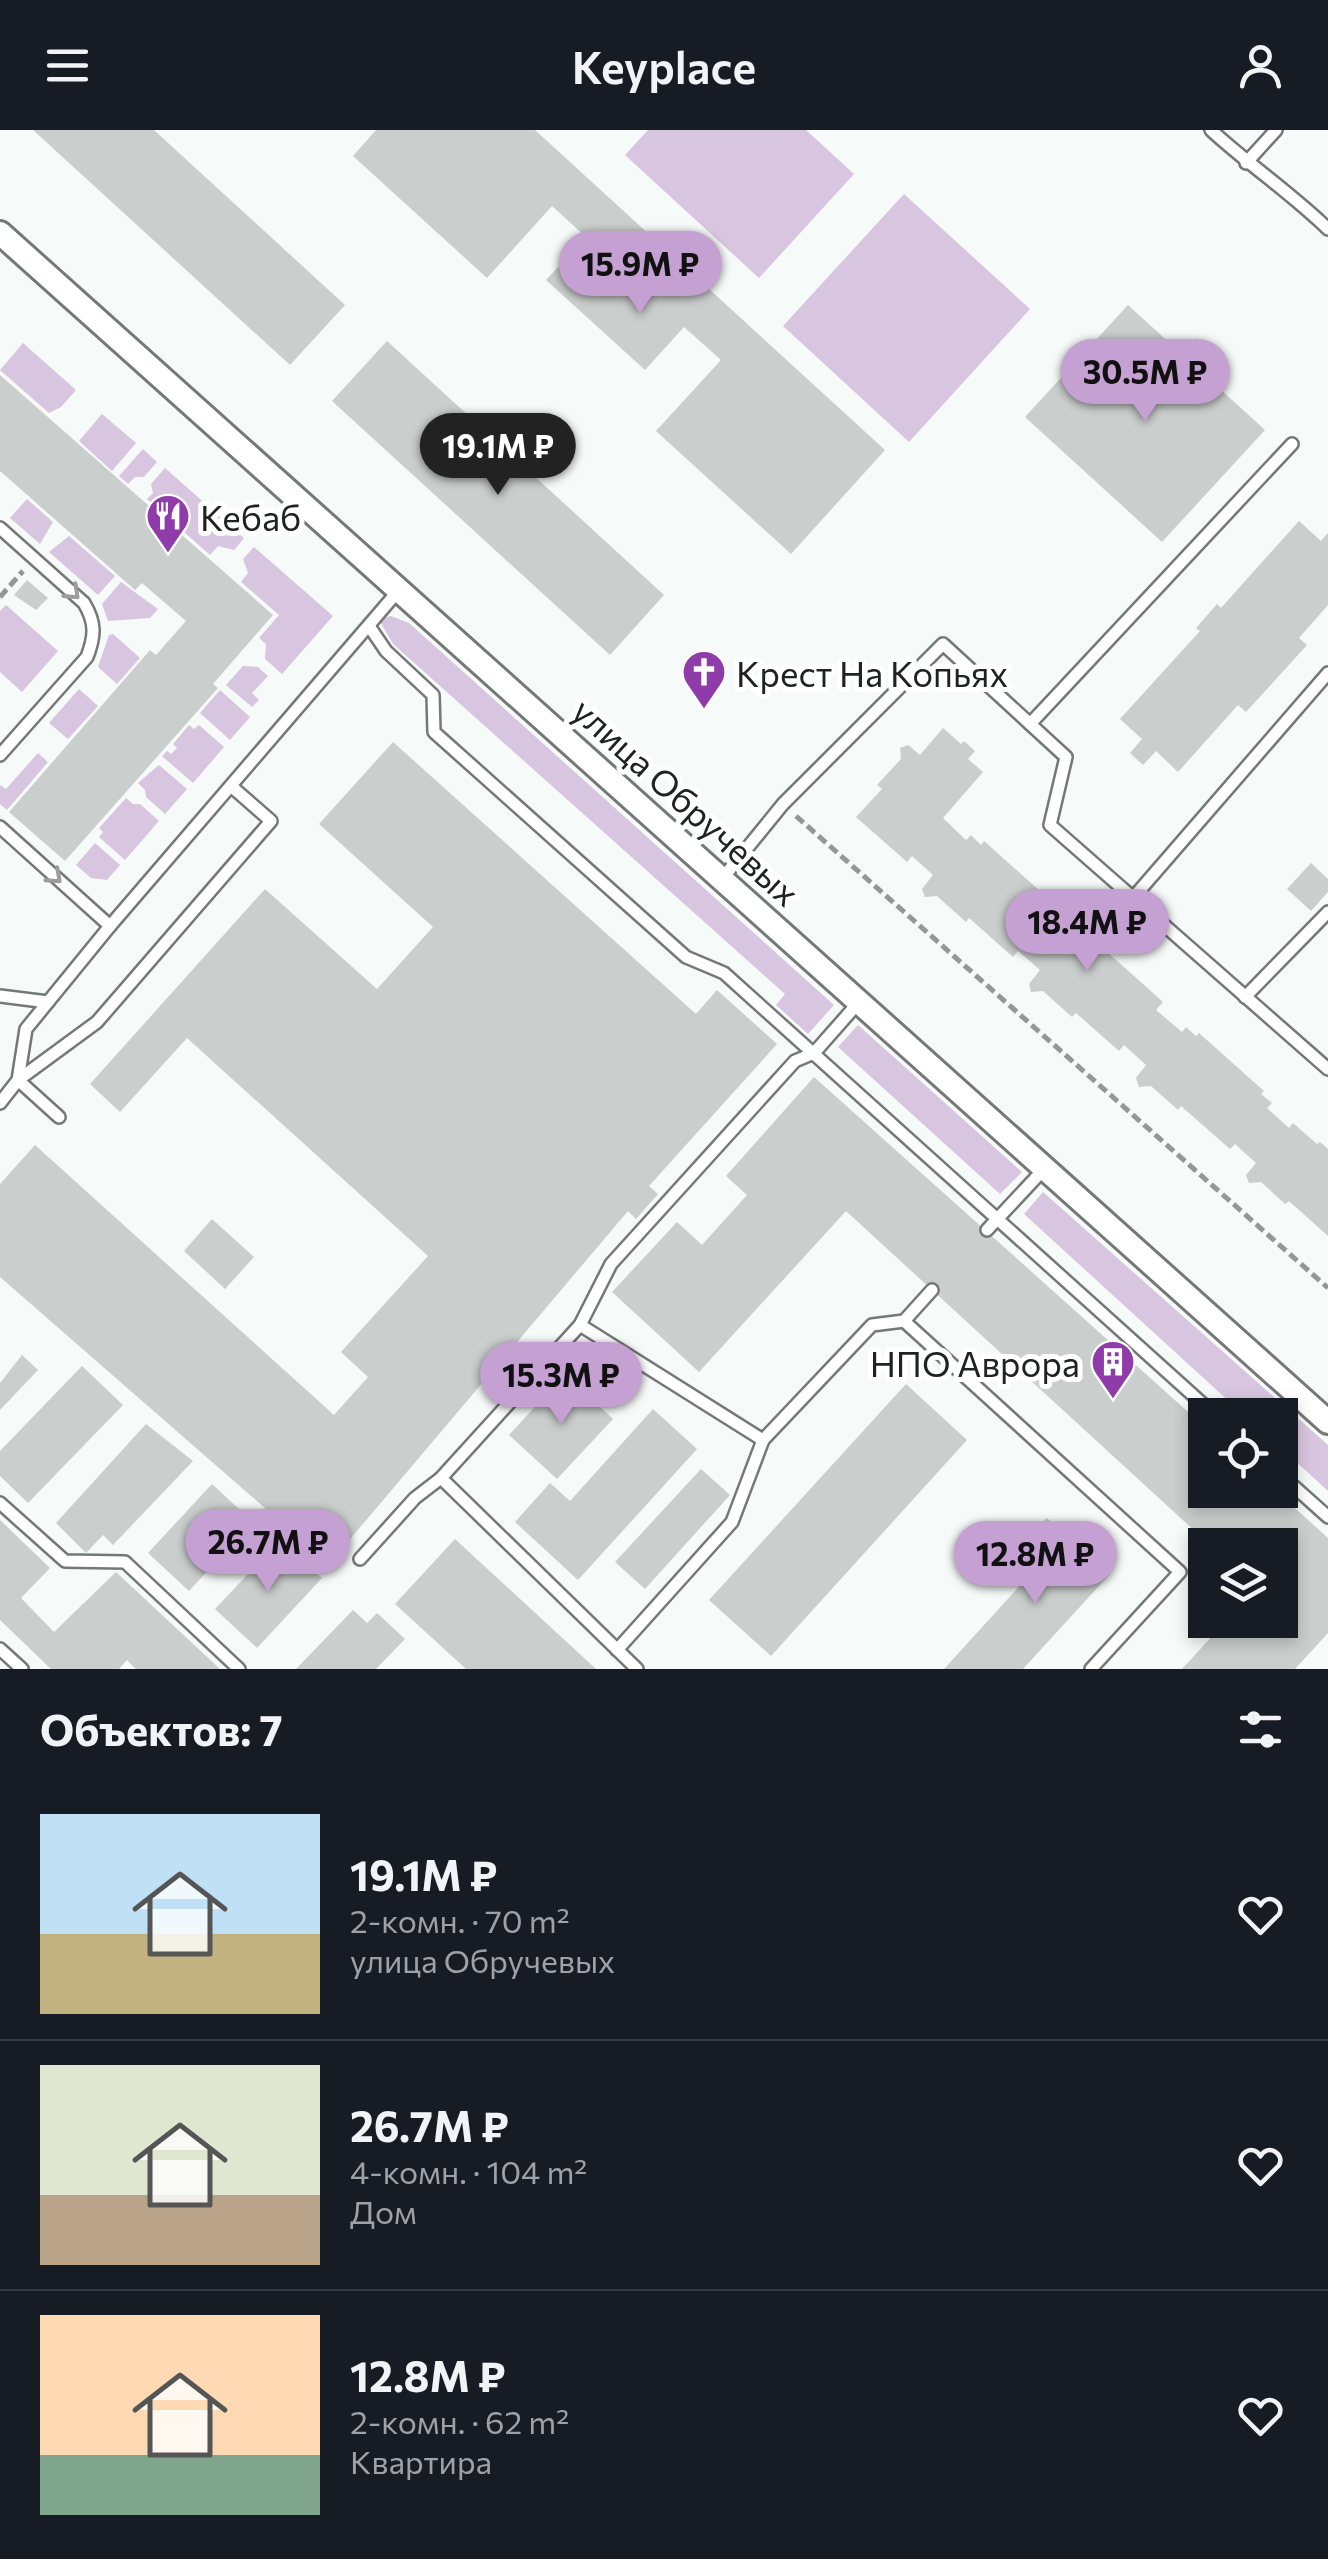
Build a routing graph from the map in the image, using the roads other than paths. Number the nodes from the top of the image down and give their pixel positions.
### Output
1 (1211, 130) edge
2 (1276, 130) edge
3 (1246, 163) junction
4 (1328, 229) edge
5 (0, 233) edge
6 (1292, 444) dead end
7 (0, 528) edge
8 (400, 590) junction
9 (369, 626) junction
10 (1328, 673) edge
11 (1030, 724) junction
12 (0, 755) edge
13 (230, 786) junction
14 (0, 827) edge
15 (722, 879) junction
16 (1133, 898) junction
17 (1328, 912) edge
18 (110, 926) junction
19 (0, 996) edge
20 (1246, 996) junction
21 (48, 1002) junction
22 (859, 1002) junction
23 (814, 1053) junction
24 (1328, 1069) edge
25 (18, 1080) junction
26 (0, 1103) edge
27 (60, 1117) dead end
28 (1045, 1168) junction
29 (998, 1219) junction
30 (988, 1230) dead end
31 (932, 1290) dead end
32 (904, 1320) junction
33 (580, 1325) junction
34 (1196, 1398) edge
35 (1328, 1422) edge
36 (763, 1440) junction
37 (440, 1478) junction
38 (1298, 1490) edge
39 (0, 1503) edge
40 (1328, 1517) edge
41 (360, 1559) dead end
42 (0, 1649) edge
43 (617, 1650) junction
44 (22, 1669) edge
45 (239, 1669) edge
46 (637, 1669) edge
47 (1091, 1669) edge

1 - 3 lane
2 - 3 lane
3 - 4 lane
5 - 8 street, улица Обручевых
6 - 11 lane
7 -> 12 lane
8 - 9 lane
8 - 15 street, улица Обручевых
9 - 13 lane
9 - 23 lane
10 - 16 lane
11 - 15 lane
11 - 16 lane
13 - 18 lane
13 - 25 lane
14 -> 18 lane
15 - 22 street, улица Обручевых
16 - 20 lane
17 - 20 lane
18 - 21 lane
19 - 21 lane
20 - 24 lane
21 - 25 lane
22 - 23 lane
22 - 28 street, улица Обручевых
23 - 29 lane
23 - 33 lane
25 - 26 lane
25 - 27 lane
28 - 29 lane
28 - 35 street, улица Обручевых
29 - 30 lane
29 - 34 lane
31 - 32 lane
32 - 36 lane
32 - 47 lane
33 - 36 lane
33 - 37 lane
36 - 43 lane
37 - 41 lane
37 - 43 lane
38 - 40 lane
39 - 45 lane
42 - 44 lane
43 - 46 lane

